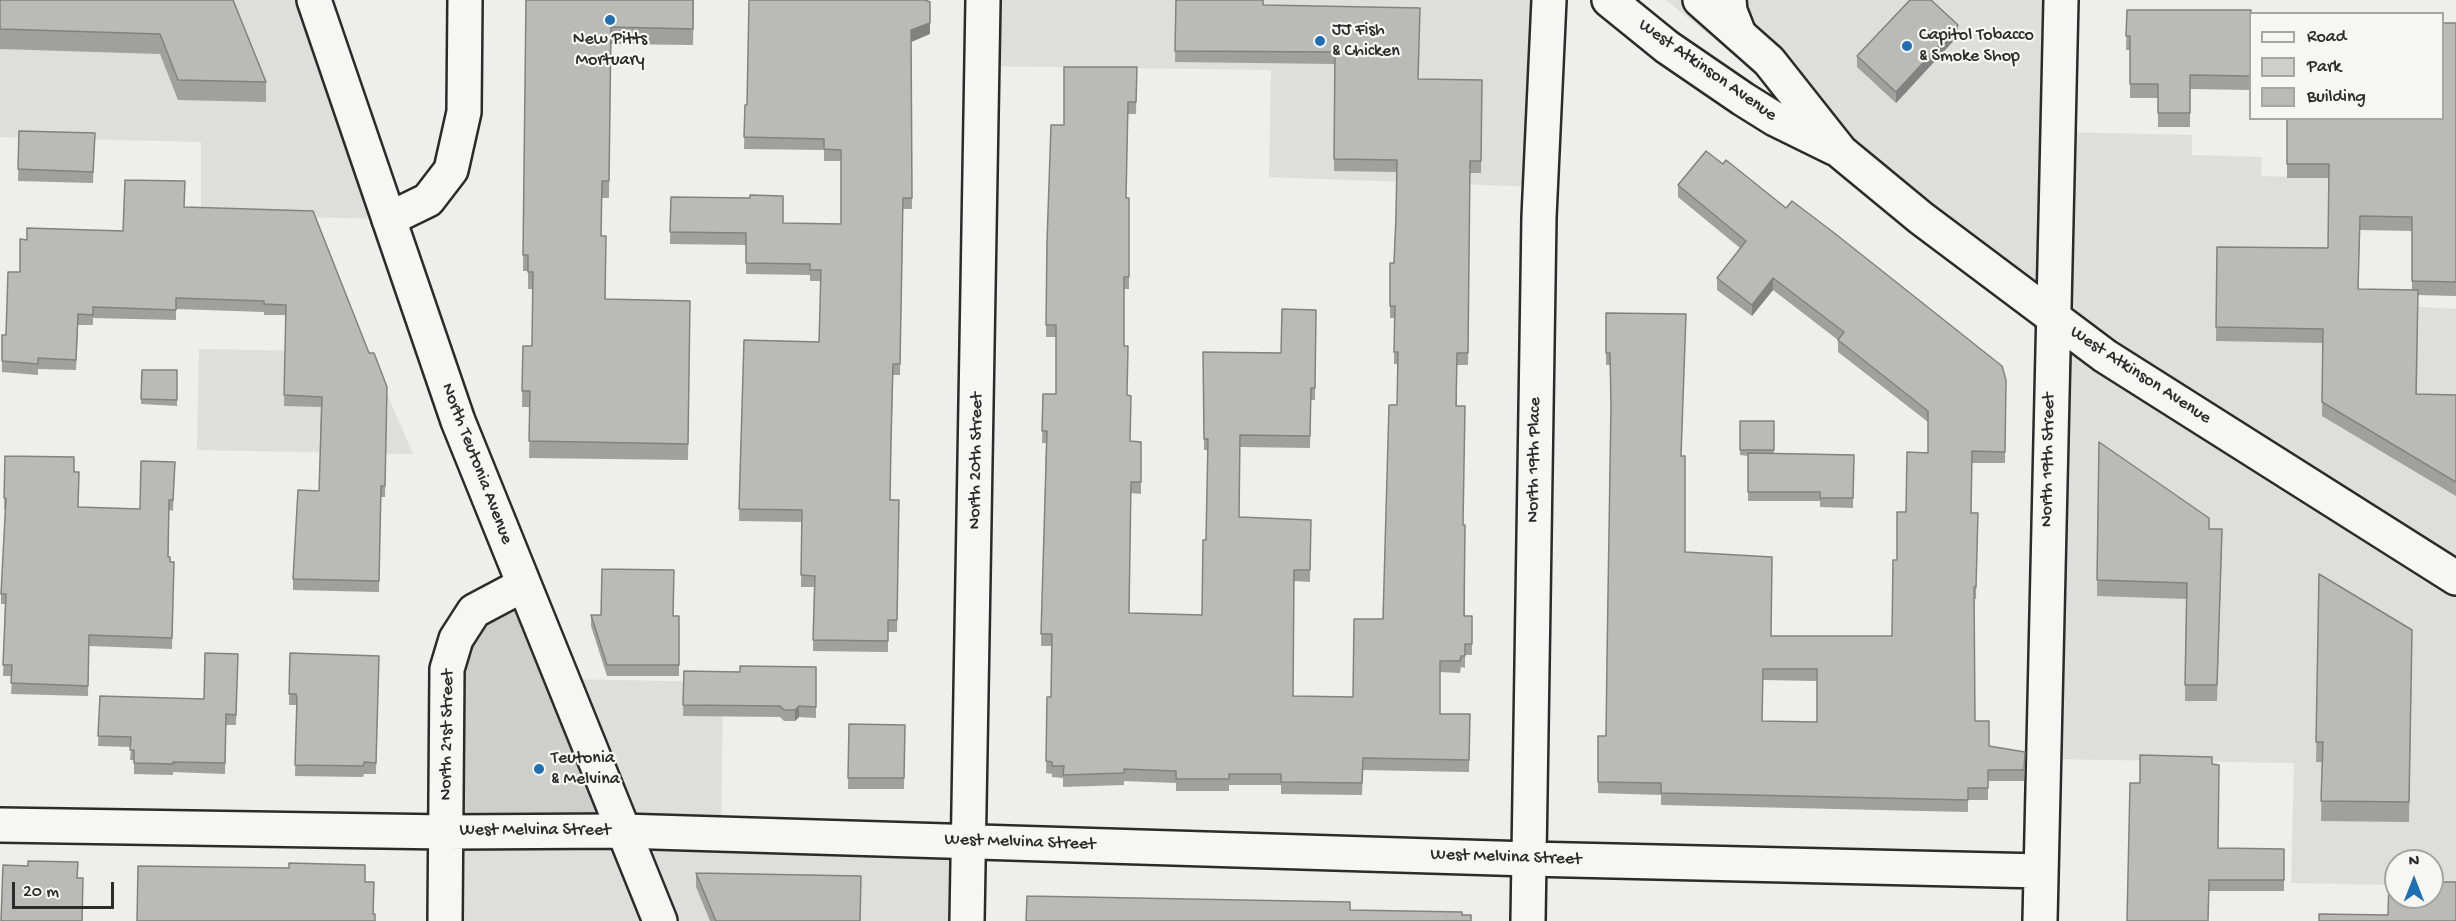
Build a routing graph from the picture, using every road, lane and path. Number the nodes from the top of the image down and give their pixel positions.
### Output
1 (314, 0) edge
2 (465, 0) edge
3 (983, 0) edge
4 (1549, 0) edge
5 (1608, 0) edge
6 (1700, 0) edge
7 (1729, 0) edge
8 (2061, 0) edge
9 (1739, 34) junction
10 (1841, 152) junction
11 (389, 219) junction
12 (2053, 318) junction
13 (2456, 578) edge
14 (523, 585) junction
15 (0, 825) edge
16 (622, 831) junction
17 (446, 832) junction
18 (969, 842) junction
19 (1529, 859) junction
20 (2041, 871) junction
21 (445, 921) edge
22 (660, 921) edge
23 (967, 921) edge
24 (1528, 921) edge
25 (2040, 921) edge

1 - 11 street, North Teutonia Avenue
2 - 11 street
3 - 18 street, North 20th Street
4 - 19 street, North 19th Place
5 - 10 street, West Atkinson Avenue
6 - 9 street, West Atkinson Avenue
7 - 9 street
8 - 12 street, North 19th Street
9 - 10 street, West Atkinson Avenue
10 - 12 street, West Atkinson Avenue
11 - 14 street, North Teutonia Avenue
12 - 13 street, West Atkinson Avenue
12 - 20 street, North 19th Street
14 - 16 street, North Teutonia Avenue
14 - 17 street, North 21st Street
15 - 17 street, West Melvina Street
16 - 17 street, West Melvina Street
16 - 18 street, West Melvina Street
16 - 22 street, North Teutonia Avenue
17 - 21 street, North 21st Street
18 - 19 street, West Melvina Street
18 - 23 street, North 20th Street
19 - 20 street, West Melvina Street
19 - 24 street, North 19th Place
20 - 25 street, North 19th Street

